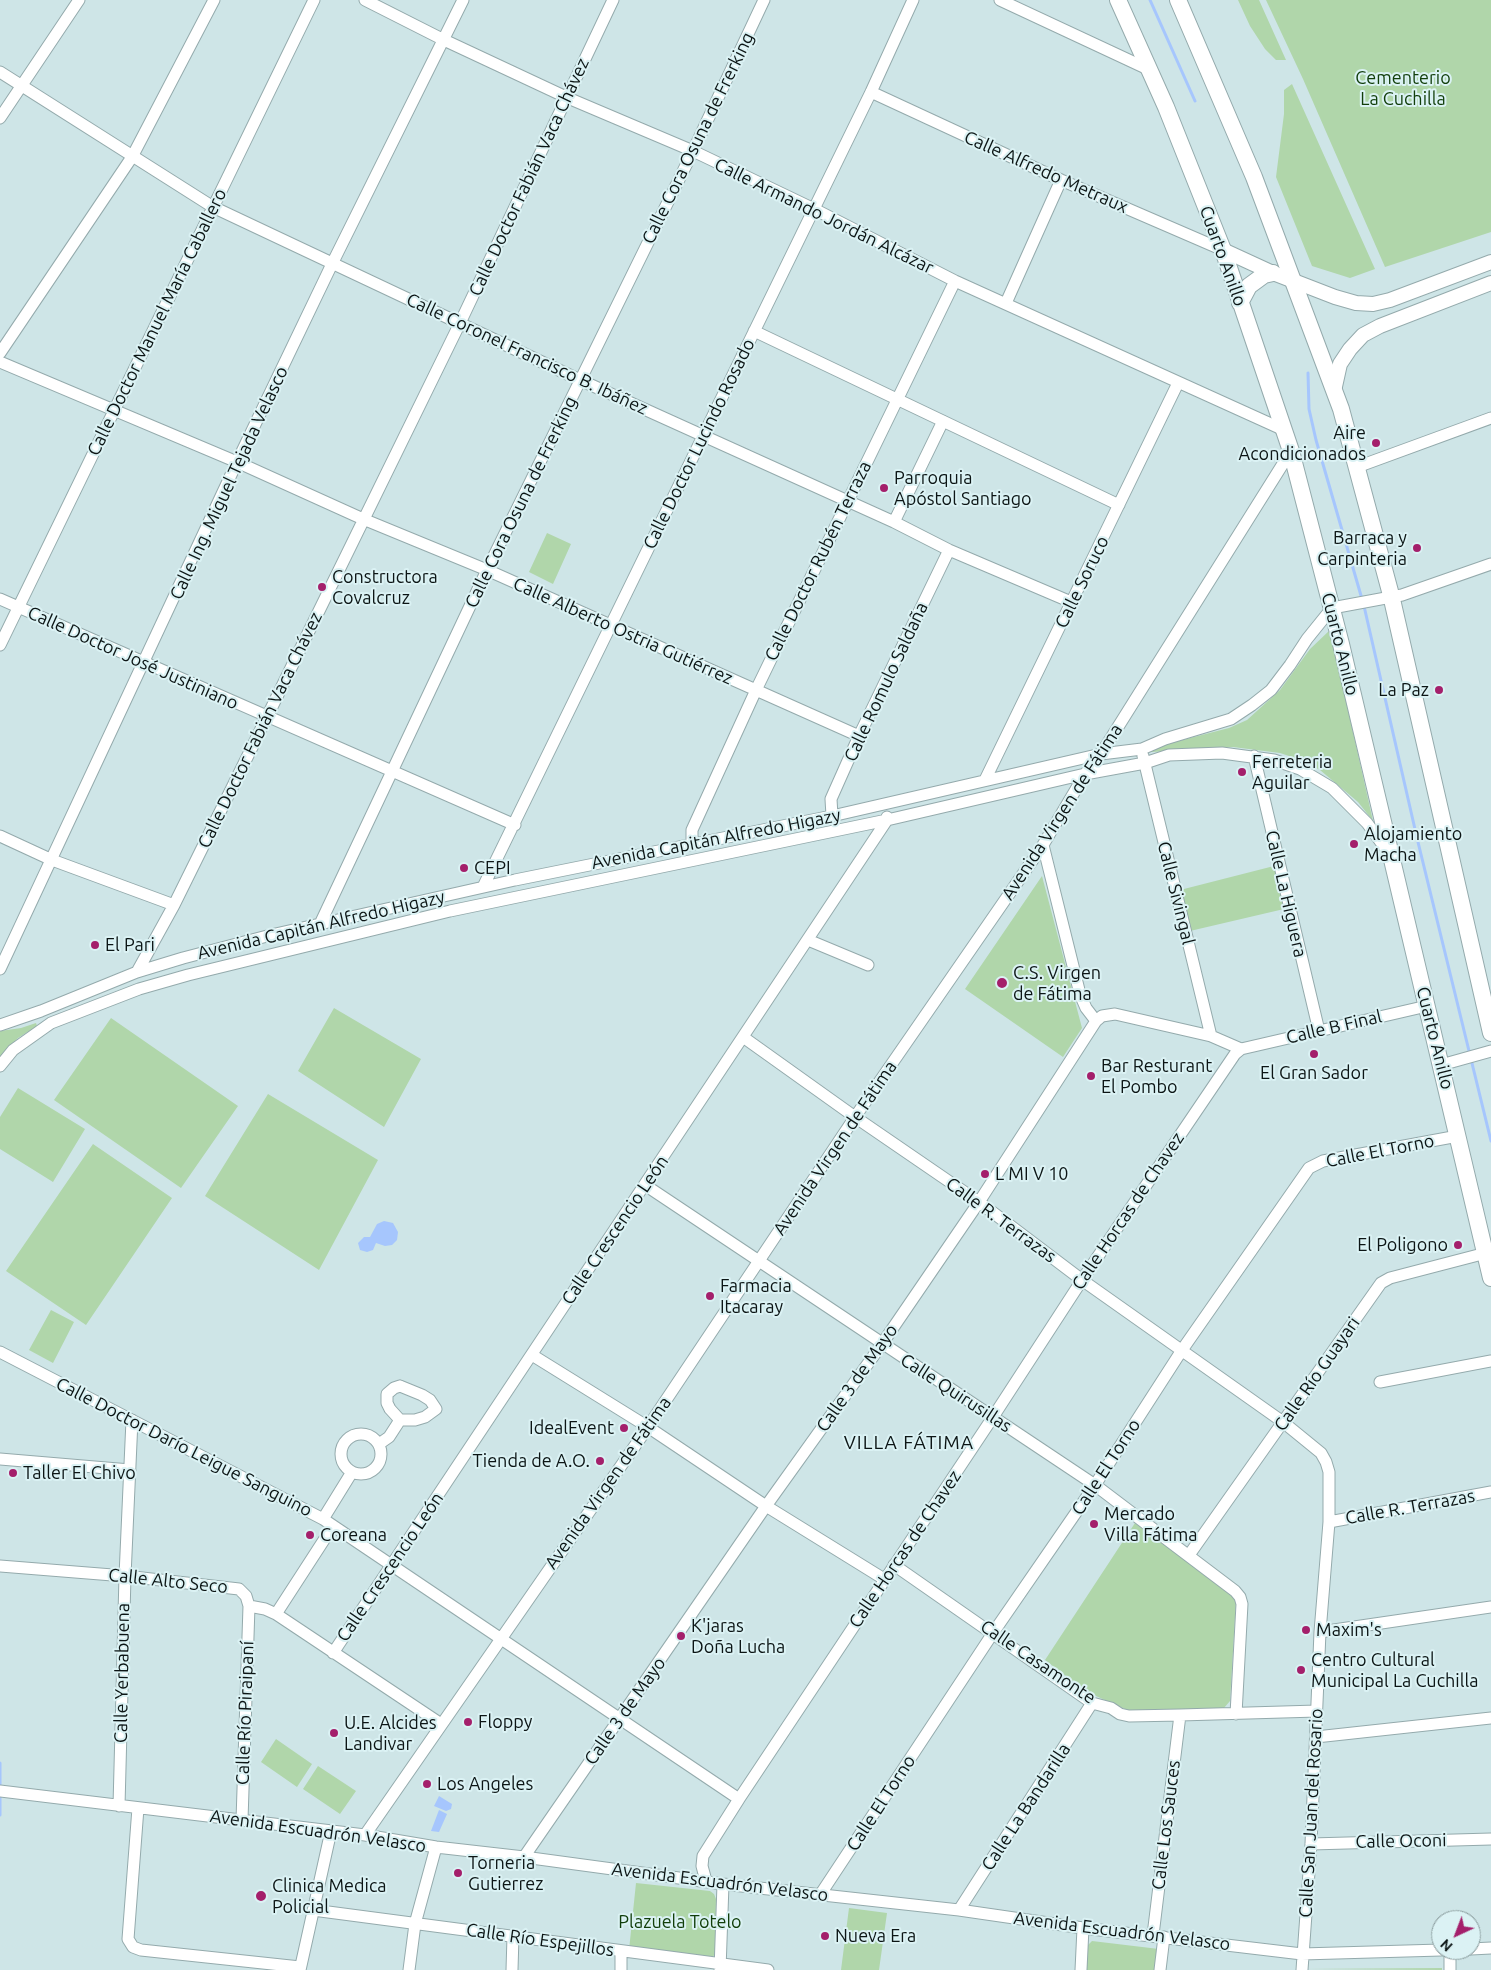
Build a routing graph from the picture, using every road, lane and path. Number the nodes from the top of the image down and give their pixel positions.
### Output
1 (78, 0) edge
2 (214, 0) edge
3 (314, 0) edge
4 (365, 0) edge
5 (463, 0) edge
6 (613, 0) edge
7 (764, 0) edge
8 (913, 0) edge
9 (1000, 0) edge
10 (1118, 0) edge
11 (1178, 0) edge
12 (444, 40) junction
13 (1150, 70) junction
14 (0, 72) edge
15 (21, 85) junction
16 (871, 92) junction
17 (568, 98) junction
18 (0, 118) edge
19 (693, 151) junction
20 (132, 157) junction
21 (1061, 180) junction
22 (213, 207) junction
23 (814, 209) junction
24 (1223, 250) junction
25 (1491, 262) edge
26 (332, 264) junction
27 (1273, 273) junction
28 (1294, 280) junction
29 (955, 281) junction
30 (1491, 283) edge
31 (1006, 303) junction
32 (1240, 303) junction
33 (460, 323) junction
34 (754, 331) junction
35 (0, 353) edge
36 (0, 362) edge
37 (580, 380) junction
38 (1178, 383) junction
39 (1334, 391) junction
40 (896, 399) junction
41 (114, 410) junction
42 (1491, 418) edge
43 (943, 421) junction
44 (1284, 430) junction
45 (702, 435) junction
46 (1291, 451) junction
47 (237, 462) junction
48 (1357, 467) junction
49 (847, 502) junction
50 (1119, 505) junction
51 (363, 520) junction
52 (894, 522) junction
53 (949, 550) junction
54 (1491, 564) edge
55 (487, 570) junction
56 (1383, 597) junction
57 (0, 599) edge
58 (1071, 602) junction
59 (1339, 606) junction
60 (18, 608) junction
61 (611, 624) junction
62 (0, 644) edge
63 (144, 664) junction
64 (756, 690) junction
65 (267, 717) junction
66 (860, 736) junction
67 (1142, 749) junction
68 (1101, 754) junction
69 (1254, 756) junction
70 (1145, 763) junction
71 (391, 772) junction
72 (1085, 774) junction
73 (985, 780) junction
74 (888, 804) junction
75 (832, 816) junction
76 (887, 820) junction
77 (515, 825) junction
78 (0, 836) edge
79 (692, 845) junction
80 (1043, 845) junction
81 (1391, 856) junction
82 (52, 860) junction
83 (515, 880) junction
84 (483, 886) junction
85 (517, 898) junction
86 (174, 905) junction
87 (320, 924) junction
88 (808, 940) junction
89 (868, 966) dead end
90 (0, 969) edge
91 (137, 972) junction
92 (1427, 1006) junction
93 (1096, 1021) junction
94 (0, 1025) edge
95 (1318, 1031) junction
96 (1491, 1033) edge
97 (1211, 1036) junction
98 (743, 1037) junction
99 (1241, 1049) junction
100 (1491, 1052) edge
101 (1441, 1065) junction
102 (0, 1066) edge
103 (855, 1117) junction
104 (1458, 1136) junction
105 (645, 1185) junction
106 (979, 1202) junction
107 (1486, 1253) junction
108 (759, 1260) junction
109 (1491, 1278) edge
110 (1082, 1280) junction
111 (882, 1344) junction
112 (1182, 1350) junction
113 (0, 1352) edge
114 (532, 1355) junction
115 (1491, 1361) edge
116 (1380, 1382) dead end
117 (993, 1417) junction
118 (132, 1420) junction
119 (400, 1420) dead end
120 (1283, 1422) junction
121 (648, 1427) junction
122 (379, 1444) junction
123 (1, 1459) edge
124 (1326, 1462) joint
125 (130, 1470) junction
126 (352, 1472) junction
127 (1095, 1485) junction
128 (1491, 1492) edge
129 (766, 1506) junction
130 (328, 1522) junction
131 (1329, 1522) junction
132 (1189, 1555) junction
133 (392, 1565) junction
134 (894, 1565) junction
135 (0, 1566) edge
136 (125, 1576) junction
137 (884, 1579) junction
138 (248, 1606) junction
139 (1491, 1607) edge
140 (276, 1614) junction
141 (1320, 1632) junction
142 (993, 1633) junction
143 (501, 1638) junction
144 (333, 1653) junction
145 (1092, 1703) junction
146 (1317, 1711) junction
147 (1236, 1714) junction
148 (1180, 1715) junction
149 (1491, 1718) edge
150 (619, 1719) junction
151 (441, 1724) junction
152 (1316, 1737) junction
153 (0, 1791) edge
154 (738, 1799) junction
155 (119, 1806) junction
156 (138, 1808) junction
157 (242, 1820) junction
158 (331, 1831) junction
159 (365, 1835) junction
160 (1491, 1839) edge
161 (1311, 1844) junction
162 (436, 1847) junction
163 (524, 1856) junction
164 (706, 1881) junction
165 (723, 1884) junction
166 (820, 1895) junction
167 (313, 1910) junction
168 (959, 1910) junction
169 (415, 1924) junction
170 (1083, 1928) junction
171 (512, 1936) junction
172 (1159, 1936) junction
173 (1431, 1950) edge
174 (621, 1951) junction
175 (1302, 1954) junction
176 (720, 1967) edge
177 (300, 1968) edge
178 (409, 1970) edge
179 (512, 1970) edge
180 (621, 1970) edge
181 (768, 1970) edge
182 (1081, 1970) edge
183 (1160, 1970) edge
184 (1302, 1970) edge

1 - 15 street
2 - 20 street
3 - 22 street, Calle Doctor Manuel María Caballero
4 - 12 street, Calle Armando Jordán Alcázar
5 - 12 street, Calle Ing. Miguel Tejada Velasco
6 - 17 street, Calle Doctor Fabián Vaca Chávez
7 - 19 street, Calle Cora Osuna de Frerking
8 - 16 street, Calle Doctor Lucindo Rosado
9 - 13 street
10 - 13 highway, Cuarto Anillo
11 - 28 highway
12 - 17 street, Calle Armando Jordán Alcázar
12 - 26 street, Calle Ing. Miguel Tejada Velasco
13 - 24 highway, Cuarto Anillo
14 - 15 street, Calle Coronel Francisco B. Ibáñez
15 - 18 street
15 - 20 street, Calle Coronel Francisco B. Ibáñez
16 - 21 street, Calle Alfredo Metraux
16 - 23 street, Calle Doctor Lucindo Rosado
17 - 19 street, Calle Armando Jordán Alcázar
17 - 33 street, Calle Doctor Fabián Vaca Chávez
19 - 23 street, Calle Armando Jordán Alcázar
19 - 37 street, Calle Cora Osuna de Frerking
20 - 22 street, Calle Coronel Francisco B. Ibáñez
20 - 35 street
21 - 24 street, Calle Alfredo Metraux
21 - 31 street
22 - 26 street, Calle Coronel Francisco B. Ibáñez
22 - 41 street, Calle Doctor Manuel María Caballero
23 - 29 street, Calle Armando Jordán Alcázar
23 - 34 street, Calle Doctor Lucindo Rosado
24 - 27 main road
24 - 32 highway, Cuarto Anillo
25 - 28 main road
26 - 33 street, Calle Coronel Francisco B. Ibáñez
26 - 47 street, Calle Ing. Miguel Tejada Velasco
27 - 28 main road
27 - 32 highway
28 - 39 highway
29 - 31 street, Calle Armando Jordán Alcázar
29 - 40 street, Calle Doctor Rubén Terraza
30 - 39 main road
31 - 38 street, Calle Armando Jordán Alcázar
32 - 44 highway, Cuarto Anillo
33 - 37 street, Calle Coronel Francisco B. Ibáñez
33 - 51 street, Calle Doctor Fabián Vaca Chávez
34 - 40 street
34 - 45 street, Calle Doctor Lucindo Rosado
36 - 41 street, Calle Alberto Ostria Gutiérrez
37 - 45 street, Calle Coronel Francisco B. Ibáñez
37 - 55 street, Calle Cora Osuna de Frerking
38 - 44 street, Calle Armando Jordán Alcázar
38 - 50 street, Calle Soruco
39 - 48 highway
40 - 43 street
40 - 49 street, Calle Doctor Rubén Terraza
41 - 47 street, Calle Alberto Ostria Gutiérrez
41 - 60 street, Calle Doctor Manuel María Caballero
42 - 48 street
43 - 50 street
43 - 52 street
44 - 46 highway, Cuarto Anillo
45 - 49 street, Calle Coronel Francisco B. Ibáñez
45 - 61 street, Calle Doctor Lucindo Rosado
46 - 59 highway, Cuarto Anillo
46 - 68 street, Avenida Virgen de Fátima
47 - 51 street, Calle Alberto Ostria Gutiérrez
47 - 63 street, Calle Ing. Miguel Tejada Velasco
48 - 56 highway
49 - 52 street, Calle Coronel Francisco B. Ibáñez
49 - 64 street, Calle Doctor Rubén Terraza
50 - 58 street, Calle Soruco
51 - 55 street, Calle Alberto Ostria Gutiérrez
51 - 65 street, Calle Doctor Fabián Vaca Chávez
52 - 53 street, Calle Coronel Francisco B. Ibáñez
53 - 58 street, Calle Coronel Francisco B. Ibáñez
53 - 66 street, Calle Romulo Saldaña
54 - 56 street
55 - 61 street, Calle Alberto Ostria Gutiérrez
55 - 71 street, Calle Cora Osuna de Frerking
56 - 59 street
56 - 96 highway
57 - 60 street, Calle Doctor José Justiniano
58 - 73 street, Calle Soruco
59 - 67 street, Avenida Capitán Alfredo Higazy
59 - 81 highway, Cuarto Anillo
60 - 62 street, Calle Doctor Manuel María Caballero
60 - 63 street, Calle Doctor José Justiniano
61 - 64 street, Calle Alberto Ostria Gutiérrez
61 - 77 street, Calle Doctor Lucindo Rosado
63 - 65 street, Calle Doctor José Justiniano
63 - 82 street, Calle Ing. Miguel Tejada Velasco
64 - 66 street, Calle Alberto Ostria Gutiérrez
64 - 79 street, Calle Doctor Rubén Terraza
65 - 71 street, Calle Doctor José Justiniano
65 - 86 street, Calle Doctor Fabián Vaca Chávez
66 - 75 street, Calle Romulo Saldaña
67 - 68 street, Avenida Capitán Alfredo Higazy
67 - 70 street, Calle Sivingal
68 - 72 street, Avenida Virgen de Fátima
68 - 73 street, Avenida Capitán Alfredo Higazy
69 - 70 street, Avenida Capitán Alfredo Higazy
69 - 81 street, Avenida Capitán Alfredo Higazy
69 - 95 street, Calle La Higuera
70 - 72 street, Avenida Capitán Alfredo Higazy
70 - 97 street, Calle Sivingal
71 - 77 street, Calle Doctor José Justiniano
71 - 87 street, Calle Cora Osuna de Frerking
72 - 76 street, Avenida Capitán Alfredo Higazy
72 - 80 street, Avenida Virgen de Fátima
73 - 74 street, Avenida Capitán Alfredo Higazy
74 - 75 street, Avenida Capitán Alfredo Higazy
74 - 76 street, Calle Crescencio León
75 - 79 street, Avenida Capitán Alfredo Higazy
76 - 85 street, Avenida Capitán Alfredo Higazy
76 - 88 street, Calle Crescencio León
77 - 84 street, Calle Doctor Lucindo Rosado
78 - 82 street
79 - 83 street, Avenida Capitán Alfredo Higazy
80 - 93 street
80 - 103 street, Avenida Virgen de Fátima
81 - 92 highway, Cuarto Anillo
82 - 86 street
82 - 90 street, Calle Ing. Miguel Tejada Velasco
83 - 84 street, Avenida Capitán Alfredo Higazy
83 - 85 street
84 - 87 street, Avenida Capitán Alfredo Higazy
85 - 102 street, Avenida Capitán Alfredo Higazy
86 - 91 street, Calle Doctor Fabián Vaca Chávez
87 - 91 street, Avenida Capitán Alfredo Higazy
88 - 89 street
88 - 98 street, Calle Crescencio León
91 - 94 street, Avenida Capitán Alfredo Higazy
92 - 95 street, Calle B Final
92 - 101 highway, Cuarto Anillo
93 - 97 street
93 - 106 street, Calle 3 de Mayo
95 - 99 street, Calle B Final
97 - 99 street
98 - 103 street, Calle R. Terrazas
98 - 105 street, Calle Crescencio León
99 - 110 street, Calle Horcas de Chavez
100 - 101 street
101 - 104 highway, Cuarto Anillo
103 - 106 street, Calle R. Terrazas
103 - 108 street, Avenida Virgen de Fátima
104 - 107 highway, Cuarto Anillo
104 - 112 street, Calle El Torno
105 - 108 street, Calle Quirusillas
105 - 114 street, Calle Crescencio León
106 - 110 street, Calle R. Terrazas
106 - 111 street, Calle 3 de Mayo
107 - 109 highway, Cuarto Anillo
107 - 120 street, Calle Río Guayari
108 - 111 street, Calle Quirusillas
108 - 121 street, Avenida Virgen de Fátima
110 - 112 street, Calle R. Terrazas
110 - 117 street, Calle Horcas de Chavez
111 - 117 street, Calle Quirusillas
111 - 129 street, Calle 3 de Mayo
112 - 120 street, Calle R. Terrazas
112 - 127 street, Calle El Torno
113 - 118 street, Calle Doctor Darío Leigue Sanguino
114 - 121 street
114 - 133 street, Calle Crescencio León
115 - 116 street
117 - 127 street, Calle Quirusillas
117 - 134 street, Calle Horcas de Chavez
118 - 125 street, Calle Yerbabuena
118 - 130 street, Calle Doctor Darío Leigue Sanguino
119 - 122 street
120 - 124 street, Calle R. Terrazas
120 - 132 street, Calle Río Guayari
121 - 129 street
121 - 143 street, Avenida Virgen de Fátima
122 - 126 street
122 - 126 street
123 - 125 street
124 - 131 street, Calle San Juan del Rosario
125 - 136 street, Calle Yerbabuena
126 - 130 street
127 - 132 street, Calle Quirusillas
127 - 142 street, Calle El Torno
128 - 131 street, Calle R. Terrazas
129 - 137 street
129 - 150 street, Calle 3 de Mayo
130 - 133 street, Calle Doctor Darío Leigue Sanguino
130 - 140 street
131 - 141 street, Calle San Juan del Rosario
132 - 147 street, Calle Quirusillas
133 - 143 street, Calle Doctor Darío Leigue Sanguino
133 - 144 street, Calle Crescencio León
134 - 137 street, Calle Horcas de Chavez
134 - 142 street, Calle Casamonte
135 - 136 street, Calle Alto Seco
136 - 138 street, Calle Alto Seco
136 - 155 street, Calle Yerbabuena
137 - 154 street, Calle Horcas de Chavez
138 - 140 street, Calle Alto Seco
138 - 157 street, Calle Río Piraipaní
139 - 141 street
140 - 144 street, Calle Alto Seco
141 - 146 street, Calle San Juan del Rosario
142 - 145 street, Calle Casamonte
142 - 166 street, Calle El Torno
143 - 150 street, Calle Doctor Darío Leigue Sanguino
143 - 151 street, Avenida Virgen de Fátima
144 - 151 street, Calle Alto Seco
145 - 148 street, Calle Casamonte
145 - 168 street, Calle La Bandarilla
146 - 147 street, Calle Casamonte
146 - 152 street, Calle San Juan del Rosario
147 - 148 street, Calle Casamonte
148 - 172 street, Calle Los Sauces
149 - 152 street
150 - 154 street, Calle Doctor Darío Leigue Sanguino
150 - 163 street, Calle 3 de Mayo
151 - 159 street, Avenida Virgen de Fátima
152 - 161 street, Calle San Juan del Rosario
153 - 155 street, Avenida Escuadrón Velasco
154 - 164 street, Calle Horcas de Chavez
155 - 156 street, Avenida Escuadrón Velasco
156 - 157 street, Avenida Escuadrón Velasco
156 - 177 street
157 - 158 street, Avenida Escuadrón Velasco
158 - 159 street, Avenida Escuadrón Velasco
158 - 167 street
159 - 162 street, Avenida Escuadrón Velasco
160 - 161 street, Calle Oconi
161 - 175 street, Calle San Juan del Rosario
162 - 163 street, Avenida Escuadrón Velasco
162 - 169 street
163 - 164 street, Avenida Escuadrón Velasco
164 - 165 street, Avenida Escuadrón Velasco
165 - 166 street, Avenida Escuadrón Velasco
165 - 176 street
166 - 168 street, Avenida Escuadrón Velasco
167 - 169 street, Calle Río Espejillos
167 - 177 street
168 - 170 street, Avenida Escuadrón Velasco
169 - 171 street, Calle Río Espejillos
169 - 178 street
170 - 172 street, Avenida Escuadrón Velasco
170 - 182 street
171 - 174 street, Calle Río Espejillos
171 - 179 street
172 - 175 street, Avenida Escuadrón Velasco
172 - 183 street, Calle Los Sauces
173 - 175 street, Avenida Escuadrón Velasco
174 - 176 street, Calle Río Espejillos
174 - 180 street
175 - 184 street, Calle San Juan del Rosario
176 - 181 street, Calle Río Espejillos

